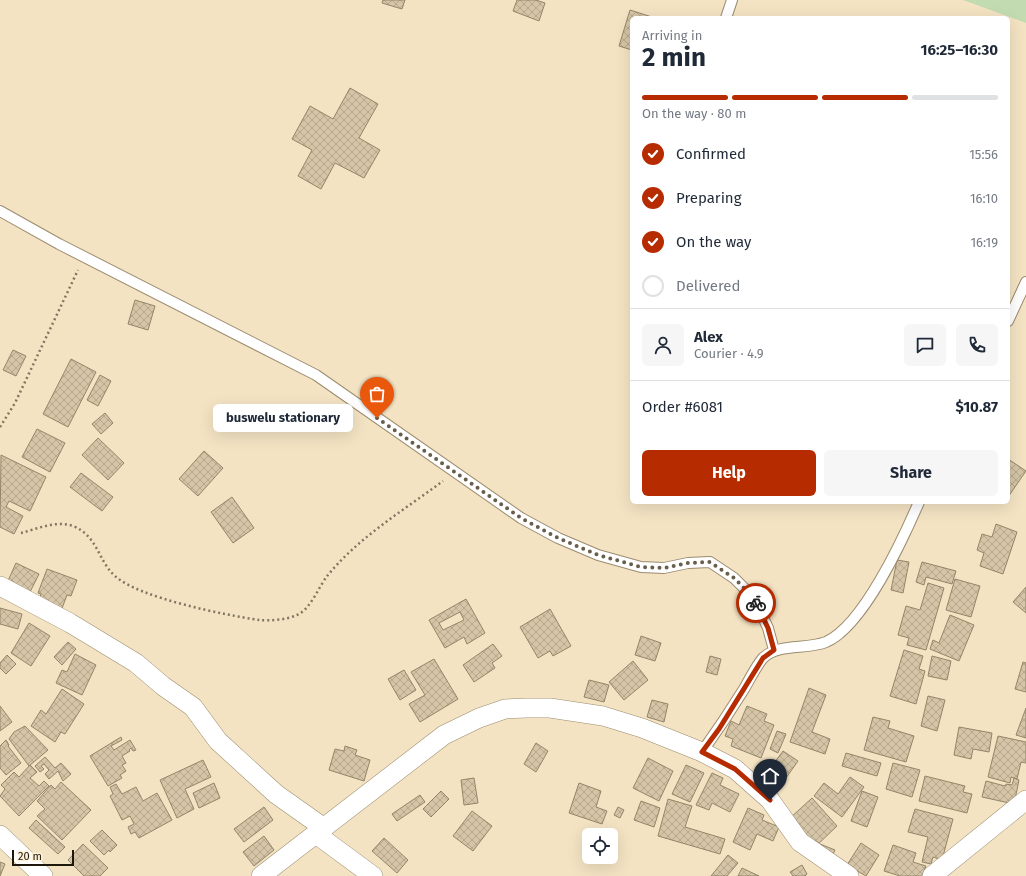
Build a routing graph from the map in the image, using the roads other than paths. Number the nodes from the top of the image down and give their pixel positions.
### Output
1 (732, 0) edge
2 (727, 16) edge
3 (0, 211) edge
4 (1026, 282) edge
5 (1010, 317) edge
6 (917, 504) edge
7 (0, 586) edge
8 (774, 650) junction
9 (702, 752) junction
10 (1026, 800) edge
11 (320, 831) junction
12 (0, 835) edge
13 (42, 876) edge
14 (261, 876) edge
15 (373, 876) edge
16 (849, 876) edge
17 (932, 876) edge

1 - 2 lane
3 - 8 lane
4 - 5 lane
6 - 8 lane
7 - 11 street
8 - 9 lane
9 - 11 street
9 - 16 street
10 - 17 street
11 - 14 street
11 - 15 street
12 - 13 street

